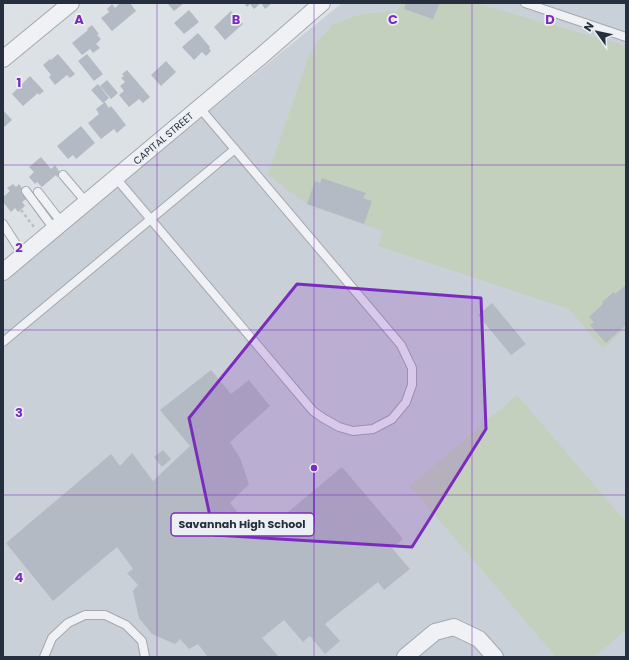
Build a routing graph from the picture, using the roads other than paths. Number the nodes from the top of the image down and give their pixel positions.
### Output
1 (71, 3) edge
2 (525, 3) edge
3 (316, 5) edge
4 (626, 37) edge
5 (3, 59) edge
6 (199, 108) junction
7 (235, 149) junction
8 (63, 175) dead end
9 (116, 177) junction
10 (26, 191) dead end
11 (38, 192) dead end
12 (86, 202) junction
13 (151, 220) junction
14 (3, 224) edge
15 (53, 230) junction
16 (23, 255) junction
17 (3, 272) edge
18 (3, 342) edge
19 (44, 657) edge
20 (144, 657) edge
21 (405, 657) edge
22 (495, 657) edge

1 - 5 street
2 - 4 lane
3 - 6 street, CAPITAL STREET
6 - 7 lane
6 - 9 street, CAPITAL STREET
7 - 13 lane
7 - 13 lane
8 - 12 lane
9 - 12 street, CAPITAL STREET
9 - 13 lane
10 - 15 lane
11 - 15 lane
12 - 15 street, CAPITAL STREET
13 - 18 lane
14 - 16 lane
15 - 16 street, CAPITAL STREET
16 - 17 street, CAPITAL STREET
19 - 20 lane
21 - 22 street

